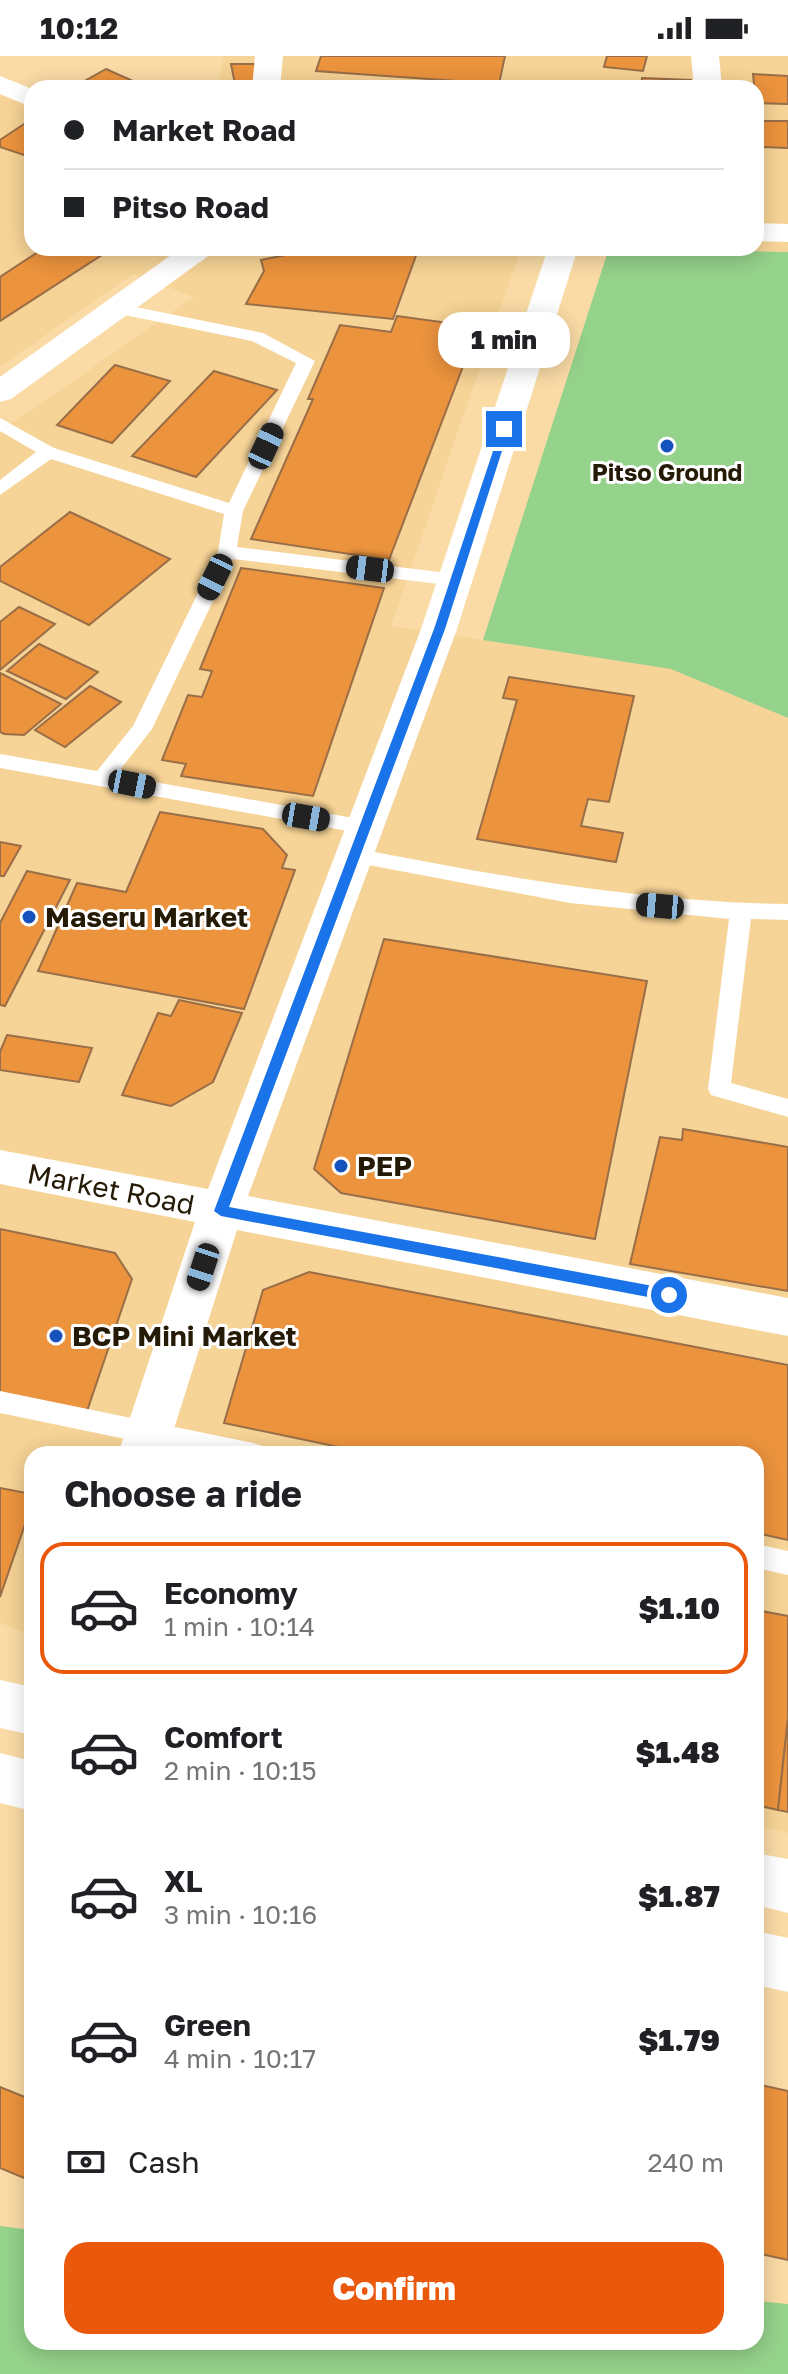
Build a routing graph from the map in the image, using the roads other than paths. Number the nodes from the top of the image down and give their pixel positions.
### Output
1 (269, 56) edge
2 (705, 56) edge
3 (267, 80) edge
4 (707, 80) edge
5 (0, 84) edge
6 (24, 95) edge
7 (764, 232) edge
8 (788, 233) edge
9 (189, 256) edge
10 (560, 256) edge
11 (116, 308) junction
12 (0, 392) edge
13 (0, 423) edge
14 (48, 452) junction
15 (0, 489) edge
16 (234, 511) junction
17 (227, 552) junction
18 (455, 580) junction
19 (0, 761) edge
20 (102, 779) junction
21 (359, 842) junction
22 (741, 911) junction
23 (788, 912) edge
24 (788, 1108) edge
25 (0, 1167) edge
26 (221, 1211) junction
27 (788, 1317) edge
28 (0, 1402) edge
29 (145, 1443) edge
30 (174, 1446) edge
31 (764, 1558) edge
32 (788, 1563) edge
33 (0, 1704) edge
34 (24, 1709) edge
35 (0, 1778) edge
36 (24, 1784) edge
37 (764, 1881) edge
38 (788, 1886) edge
39 (764, 1960) edge
40 (788, 1965) edge

1 - 3 street
2 - 4 street
5 - 6 street
7 - 8 street
9 - 11 street
10 - 18 street
11 - 12 street
11 - 16 lane
13 - 14 lane
14 - 15 lane
14 - 16 lane
16 - 17 lane
17 - 18 lane
17 - 20 lane
18 - 21 street
19 - 20 lane
20 - 21 lane
21 - 22 lane
21 - 26 street
22 - 23 lane
22 - 24 lane
25 - 26 street, Market Road
26 - 27 street, Market Road
26 - 29 street
28 - 29 lane
29 - 30 lane
31 - 32 lane
33 - 34 street
35 - 36 street
37 - 38 street
39 - 40 street

